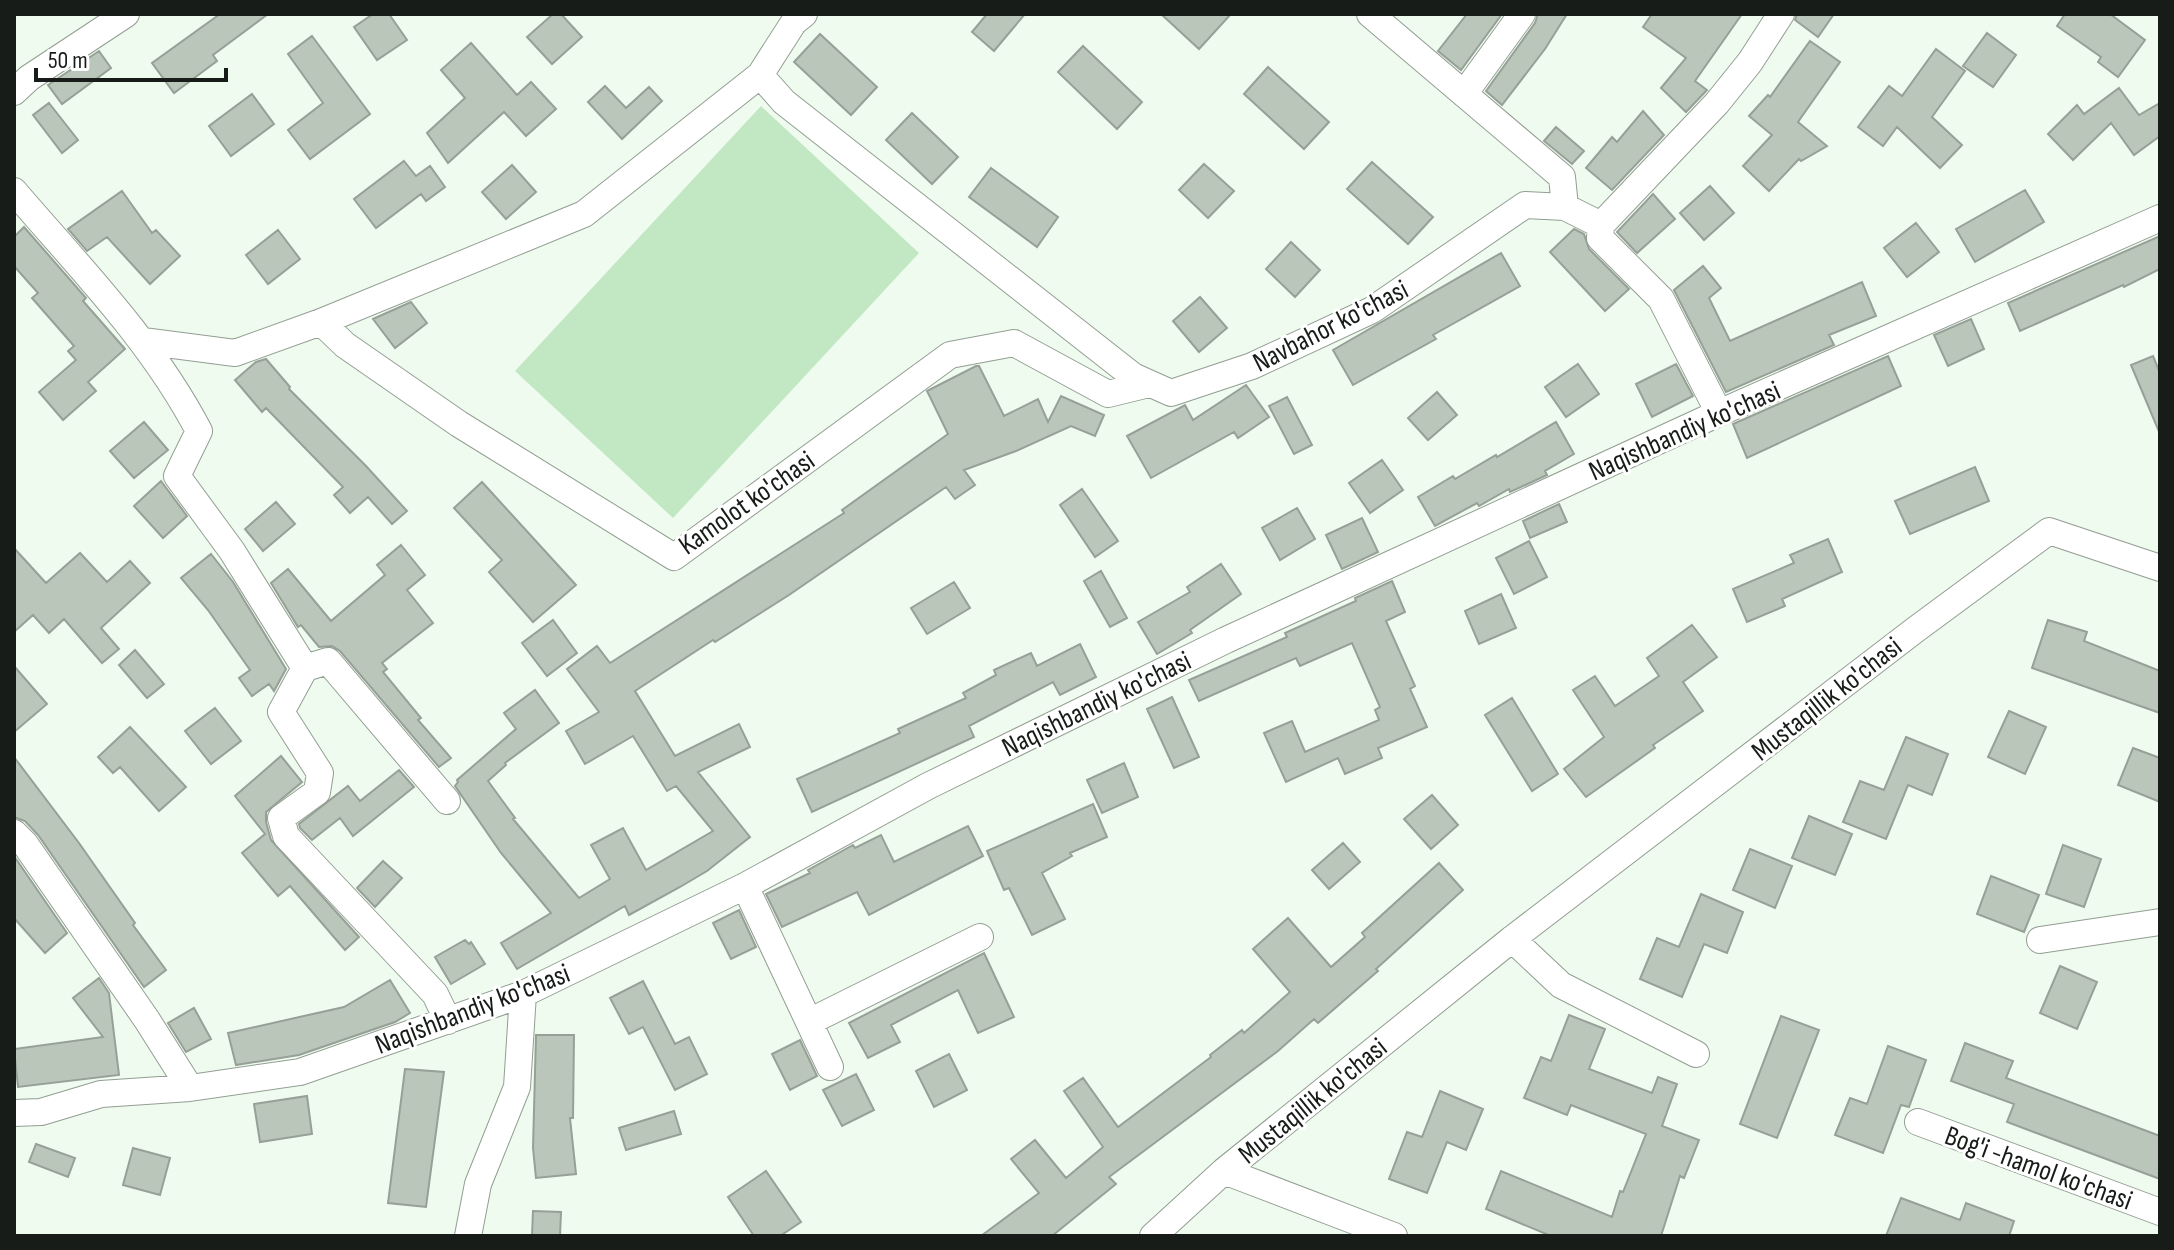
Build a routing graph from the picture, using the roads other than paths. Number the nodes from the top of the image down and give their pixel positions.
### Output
1 (126, 14) edge
2 (804, 14) edge
3 (1370, 14) edge
4 (1522, 14) edge
5 (1781, 14) edge
6 (760, 75) junction
7 (14, 92) edge
8 (1464, 94) junction
9 (14, 191) edge
10 (1565, 207) junction
11 (2160, 218) edge
12 (1601, 225) junction
13 (321, 322) junction
14 (143, 341) junction
15 (1160, 389) junction
16 (1719, 413) junction
17 (2160, 568) edge
18 (305, 668) junction
19 (447, 801) dead end
20 (14, 833) edge
21 (745, 886) junction
22 (2160, 922) edge
23 (980, 937) dead end
24 (1512, 939) junction
25 (2040, 940) dead end
26 (523, 994) junction
27 (448, 1021) junction
28 (809, 1022) junction
29 (1696, 1054) dead end
30 (830, 1067) dead end
31 (190, 1088) junction
32 (14, 1113) edge
33 (1918, 1122) dead end
34 (1224, 1171) junction
35 (2160, 1212) edge
36 (468, 1236) edge
37 (1153, 1236) edge
38 (1394, 1236) edge

1 - 7 street
2 - 6 street
3 - 8 street
4 - 8 street
5 - 12 street
6 - 13 street
6 - 15 street
8 - 10 street
9 - 14 street
10 - 12 street, Navbahor ko'chasi
10 - 15 street, Navbahor ko'chasi
11 - 16 street, Naqishbandiy ko'chasi
12 - 16 street
13 - 14 street
13 - 15 street, Kamolot ko'chasi
14 - 18 street
16 - 21 street, Naqishbandiy ko'chasi
17 - 24 street, Mustaqillik ko'chasi
18 - 19 street
18 - 27 street
20 - 31 street
21 - 26 street, Naqishbandiy ko'chasi
21 - 28 street
22 - 25 street
23 - 28 street
24 - 29 street
24 - 34 street, Mustaqillik ko'chasi
26 - 27 street, Naqishbandiy ko'chasi
26 - 36 street
27 - 31 street, Naqishbandiy ko'chasi
28 - 30 street
31 - 32 street, Naqishbandiy ko'chasi
33 - 35 street, Bog'i -hamol ko'chasi
34 - 37 street, Mustaqillik ko'chasi
34 - 38 street, Mustaqillik ko'chasi

